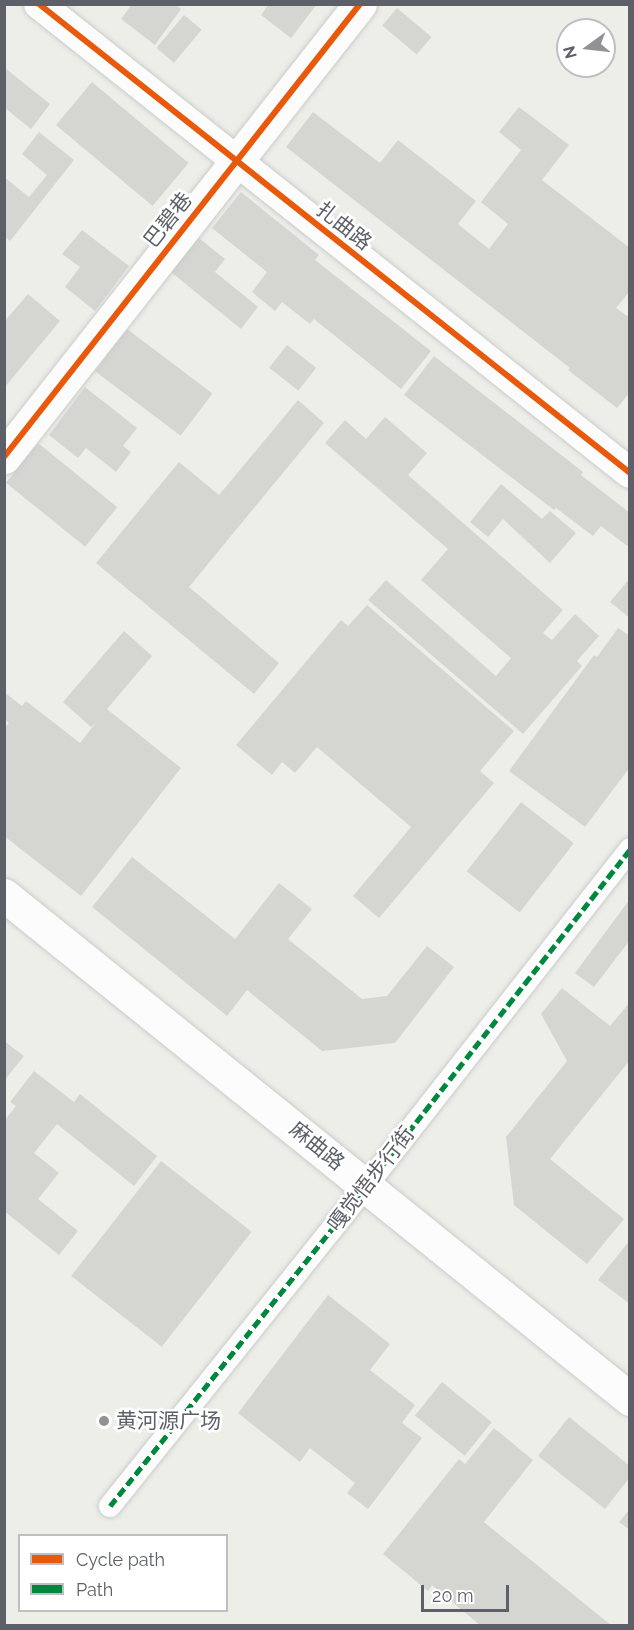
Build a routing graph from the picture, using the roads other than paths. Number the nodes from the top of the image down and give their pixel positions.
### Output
1 (39, 4) edge
2 (360, 4) edge
3 (236, 160) junction
4 (4, 457) edge
5 (630, 473) edge
6 (630, 849) edge
7 (4, 895) edge
8 (366, 1186) junction
9 (630, 1399) edge
10 (110, 1506) dead end

1 - 3 street, 扎曲路
2 - 3 main road, 巴碧巷
3 - 4 main road, 巴碧巷
3 - 5 street, 扎曲路
6 - 8 street, 嘎觉悟步行街
7 - 8 main road, 麻曲路
8 - 9 main road, 麻曲路
8 - 10 street, 嘎觉悟步行街

